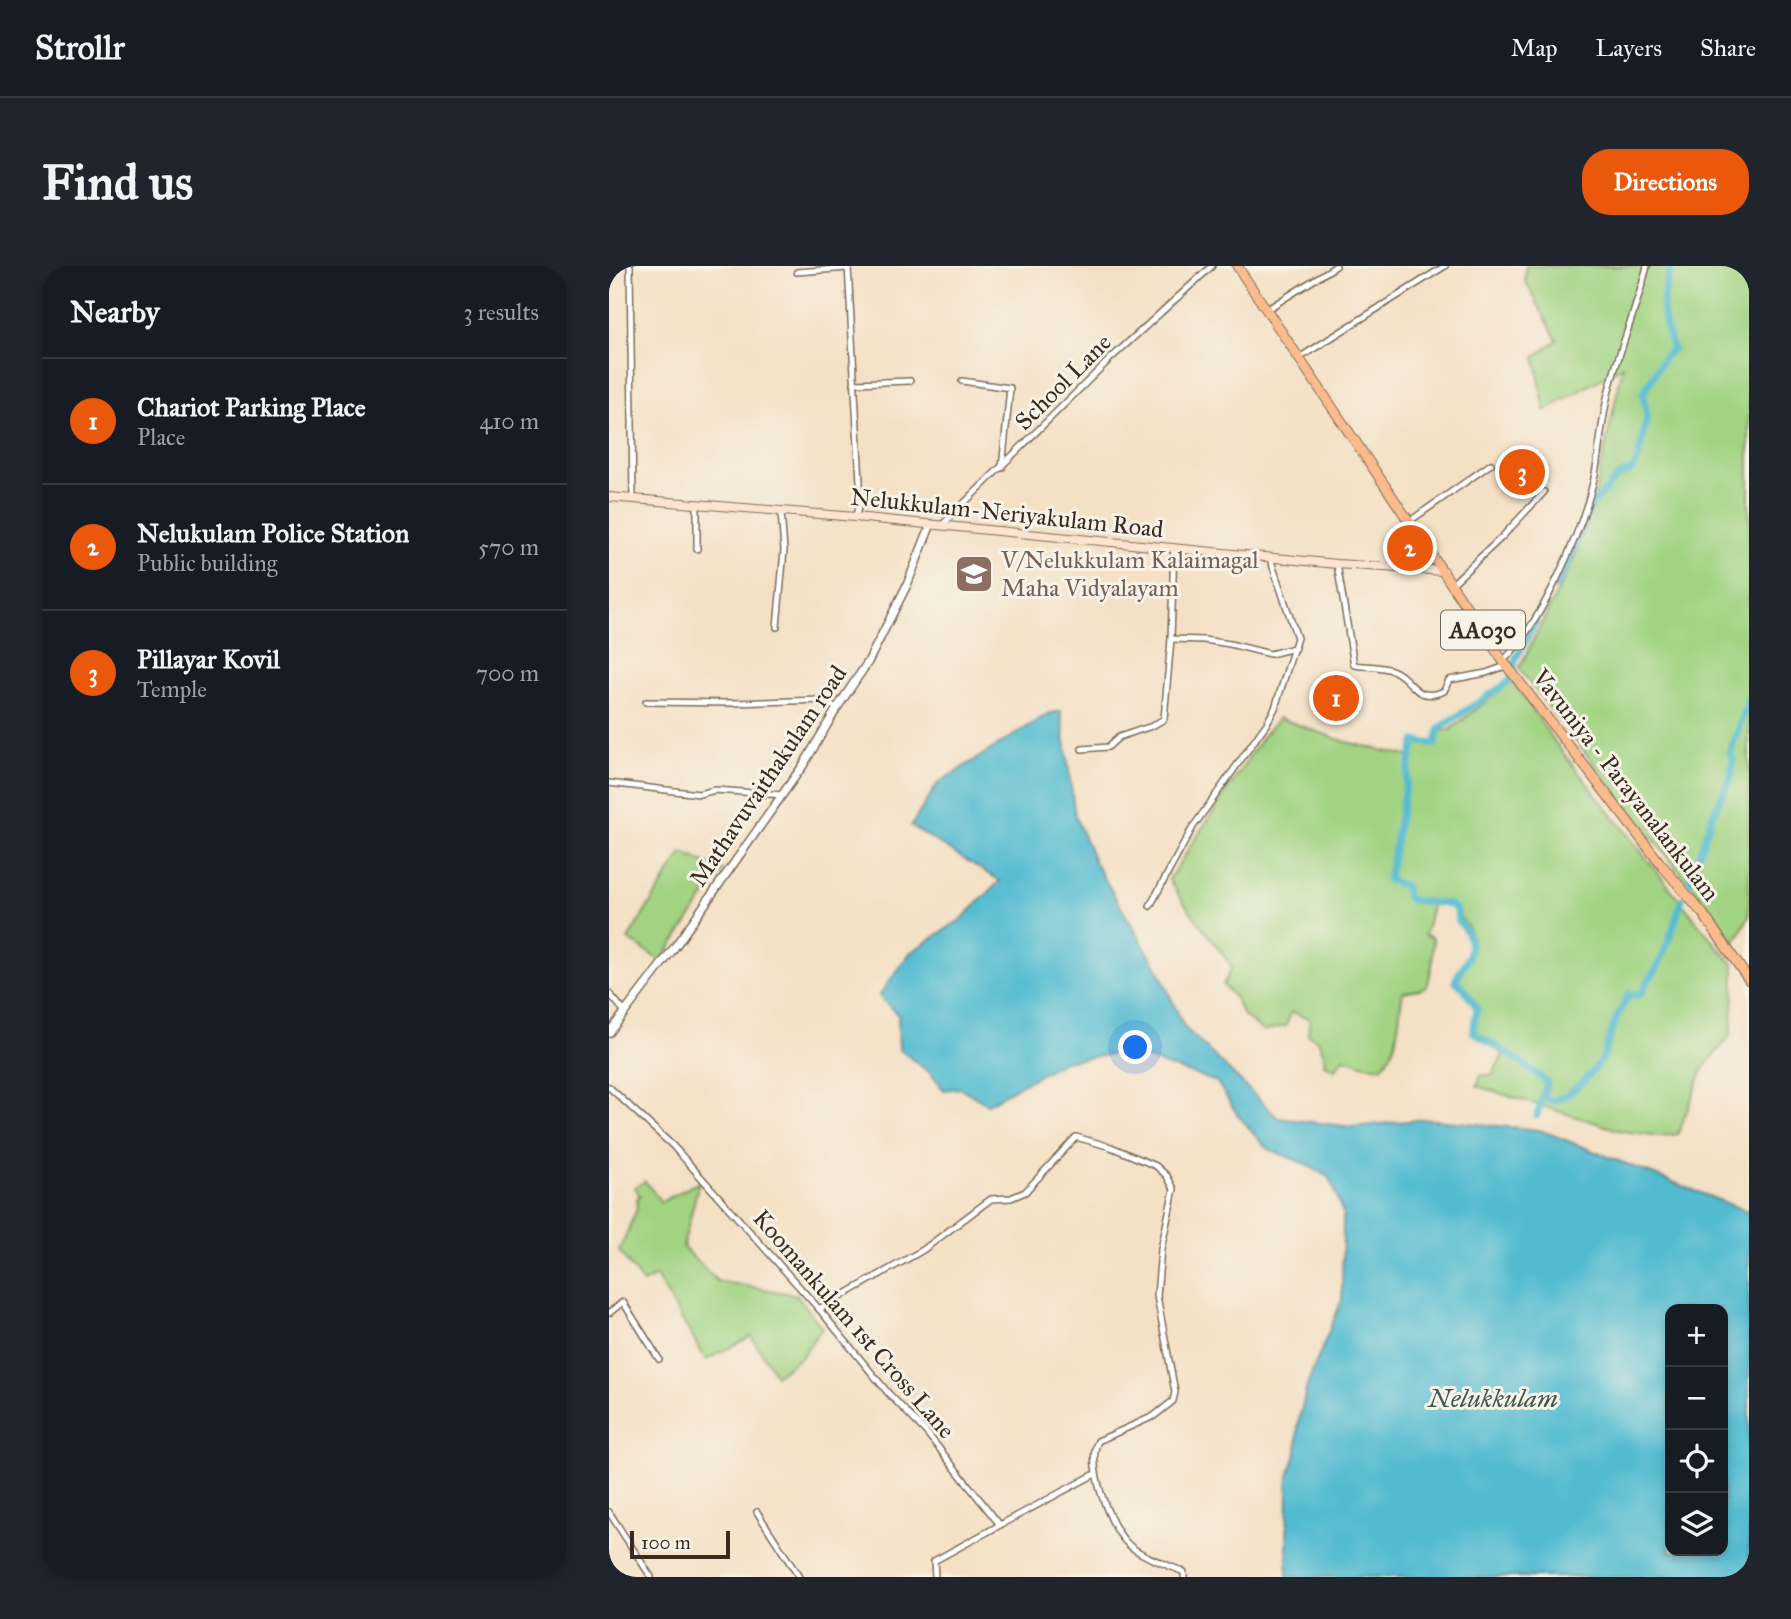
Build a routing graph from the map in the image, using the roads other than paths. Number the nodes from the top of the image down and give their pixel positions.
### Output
1 (630, 266) edge
2 (1212, 266) edge
3 (1237, 266) edge
4 (1336, 266) edge
5 (1445, 266) edge
6 (1647, 266) edge
7 (848, 267) edge
8 (797, 272) dead end
9 (1266, 310) junction
10 (1299, 358) junction
11 (910, 381) dead end
12 (962, 381) dead end
13 (853, 383) junction
14 (1490, 464) dead end
15 (1002, 468) junction
16 (1544, 492) dead end
17 (609, 497) edge
18 (633, 499) junction
19 (697, 505) junction
20 (781, 512) junction
21 (855, 517) junction
22 (1410, 521) junction
23 (931, 524) junction
24 (942, 526) junction
25 (1174, 548) junction
26 (697, 549) dead end
27 (1270, 557) junction
28 (1337, 564) junction
29 (1444, 572) junction
30 (1453, 584) junction
31 (777, 627) dead end
32 (1171, 639) junction
33 (1296, 648) junction
34 (1505, 663) junction
35 (646, 702) dead end
36 (837, 708) junction
37 (1082, 749) dead end
38 (609, 783) edge
39 (783, 795) junction
40 (1150, 906) dead end
41 (1749, 980) edge
42 (609, 993) edge
43 (625, 1012) junction
44 (609, 1033) edge
45 (609, 1087) edge
46 (818, 1309) junction
47 (609, 1313) edge
48 (659, 1359) dead end
49 (1095, 1474) junction
50 (609, 1511) edge
51 (757, 1512) dead end
52 (1000, 1525) junction
53 (651, 1577) edge
54 (799, 1577) edge
55 (935, 1577) edge
56 (1184, 1577) edge

1 - 18 street
2 - 15 street, School Lane
3 - 9 highway, Vavuniya - Parayanalankulam / AA030
4 - 9 street
5 - 10 street
6 - 34 street
7 - 8 street
7 - 13 street
9 - 10 highway, Vavuniya - Parayanalankulam / AA030
10 - 22 highway, Vavuniya - Parayanalankulam / AA030
11 - 13 street
12 - 15 street
13 - 21 street
14 - 22 street
15 - 24 street, School Lane
16 - 30 street
17 - 18 main road, Nelukkulam-Neriyakulam Road
18 - 19 main road, Nelukkulam-Neriyakulam Road
19 - 20 main road, Nelukkulam-Neriyakulam Road
19 - 26 street
20 - 21 main road, Nelukkulam-Neriyakulam Road
20 - 31 street
21 - 23 main road, Nelukkulam-Neriyakulam Road
22 - 29 highway, Vavuniya - Parayanalankulam / AA030
23 - 24 main road, Nelukkulam-Neriyakulam Road
23 - 36 street, Mathavuvaithakulam road
24 - 25 main road, Nelukkulam-Neriyakulam Road
25 - 27 main road, Nelukkulam-Neriyakulam Road
25 - 32 street
27 - 28 main road, Nelukkulam-Neriyakulam Road
27 - 33 street
28 - 29 main road, Nelukkulam-Neriyakulam Road
28 - 34 street
29 - 30 highway, Vavuniya - Parayanalankulam / AA030
30 - 34 highway, Vavuniya - Parayanalankulam / AA030
32 - 33 street
32 - 37 street
33 - 40 street
34 - 41 highway, Vavuniya - Parayanalankulam / AA030
35 - 36 street
36 - 39 street, Mathavuvaithakulam road
38 - 39 street
39 - 43 street, Mathavuvaithakulam road
42 - 43 street
43 - 44 street, Mathavuvaithakulam road
45 - 46 street, Koomankulam 1st Cross Lane
46 - 49 street
46 - 52 street, Koomankulam 1st Cross Lane
47 - 48 street
49 - 52 street
49 - 56 street
50 - 53 street
51 - 54 street
52 - 55 street

